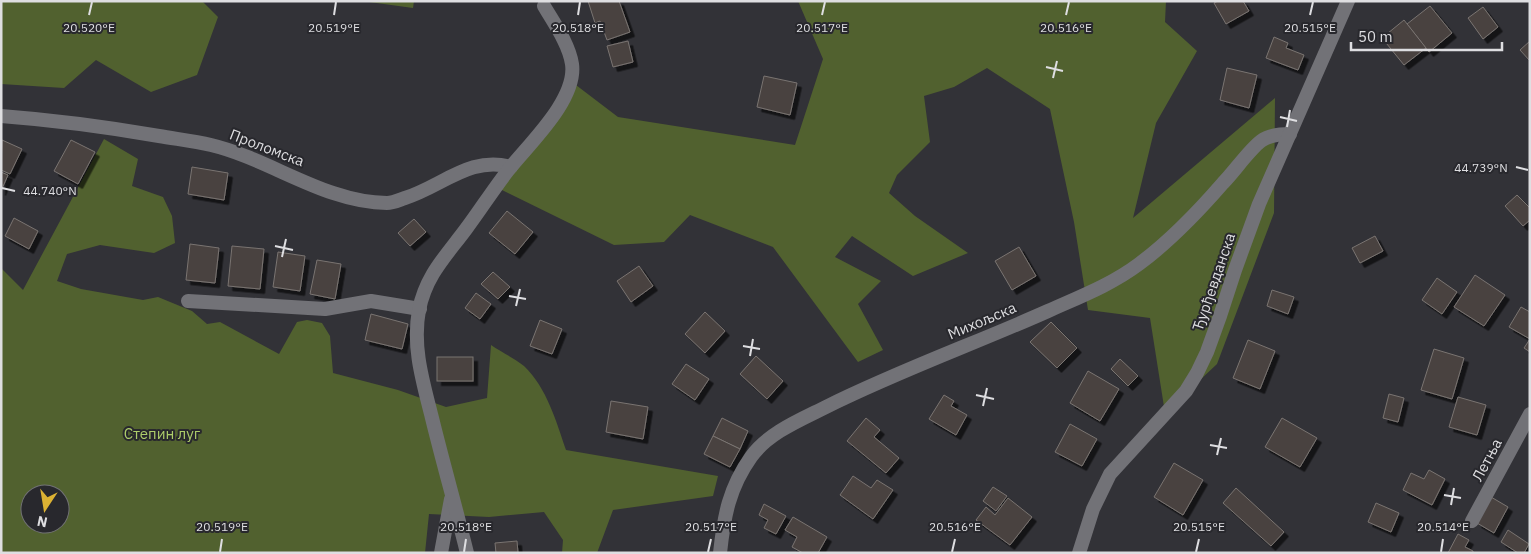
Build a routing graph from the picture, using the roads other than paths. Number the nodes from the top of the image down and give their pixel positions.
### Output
1 (1348, 1) edge
2 (544, 6) dead end
3 (1, 116) edge
4 (1290, 134) junction
5 (511, 167) junction
6 (188, 300) dead end
7 (420, 309) junction
8 (1530, 414) edge
9 (451, 496) junction
10 (1472, 522) dead end
11 (441, 553) edge
12 (467, 553) edge
13 (720, 553) edge
14 (1079, 553) edge

1 - 4 street, Ђурђевданска
2 - 5 street
3 - 5 street, Проломска
4 - 13 street, Михољска
4 - 14 street, Ђурђевданска
5 - 7 street
6 - 7 street
7 - 9 street
8 - 10 street, Летња
9 - 11 street
9 - 12 street

